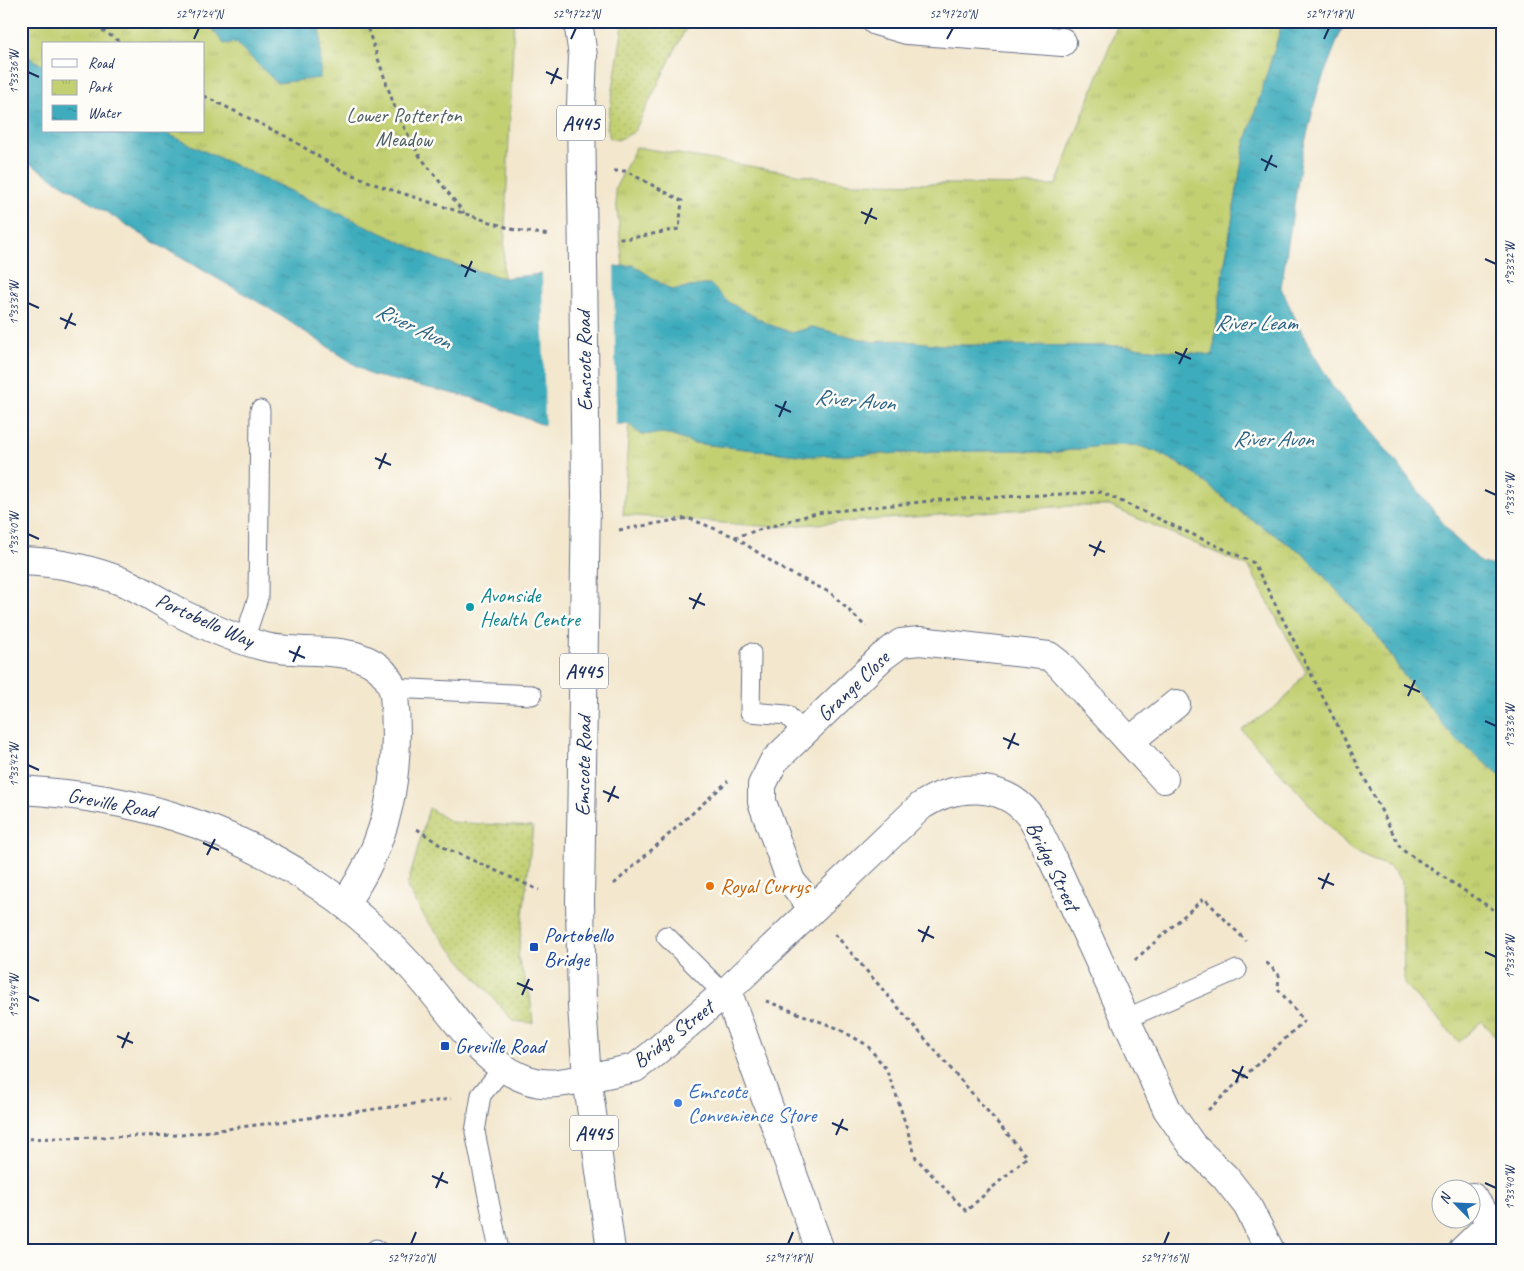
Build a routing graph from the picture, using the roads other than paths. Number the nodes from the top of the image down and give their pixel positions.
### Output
1 (578, 21) edge
2 (592, 21) edge
3 (876, 21) edge
4 (1062, 42) dead end
5 (583, 56) junction
6 (260, 410) dead end
7 (21, 561) edge
8 (244, 640) junction
9 (751, 653) dead end
10 (393, 688) junction
11 (532, 695) dead end
12 (1176, 704) dead end
13 (804, 733) junction
14 (1131, 740) junction
15 (1164, 778) dead end
16 (21, 790) edge
17 (344, 904) junction
18 (812, 908) junction
19 (666, 936) dead end
20 (1237, 970) dead end
21 (727, 991) junction
22 (1125, 1020) junction
23 (504, 1067) junction
24 (587, 1078) junction
25 (1482, 1210) edge
26 (1497, 1230) edge
27 (499, 1250) edge
28 (611, 1250) edge
29 (820, 1250) edge
30 (1270, 1250) edge
31 (1463, 1250) edge

1 - 5 street, A445
2 - 5 street, A445
3 - 4 street
5 - 24 street, Emscote Road / A445, bridge
6 - 8 lane
7 - 8 street, Portobello Way
8 - 10 street, Portobello Way
9 - 13 lane
10 - 11 lane
10 - 17 street
12 - 14 street
13 - 14 street, Grange Close
13 - 18 street, Grange Close
14 - 15 street, Grange Close
16 - 17 street, Greville Road
17 - 23 street, Greville Road
18 - 21 street, Bridge Street
18 - 22 street, Bridge Street
19 - 21 lane
20 - 22 lane
21 - 24 street, Bridge Street
21 - 29 street, Bridge Street
22 - 30 street, Bridge Street
23 - 24 street, Greville Road
23 - 27 lane
24 - 28 street, Emscote Road / A445
25 - 26 street
26 - 31 street

